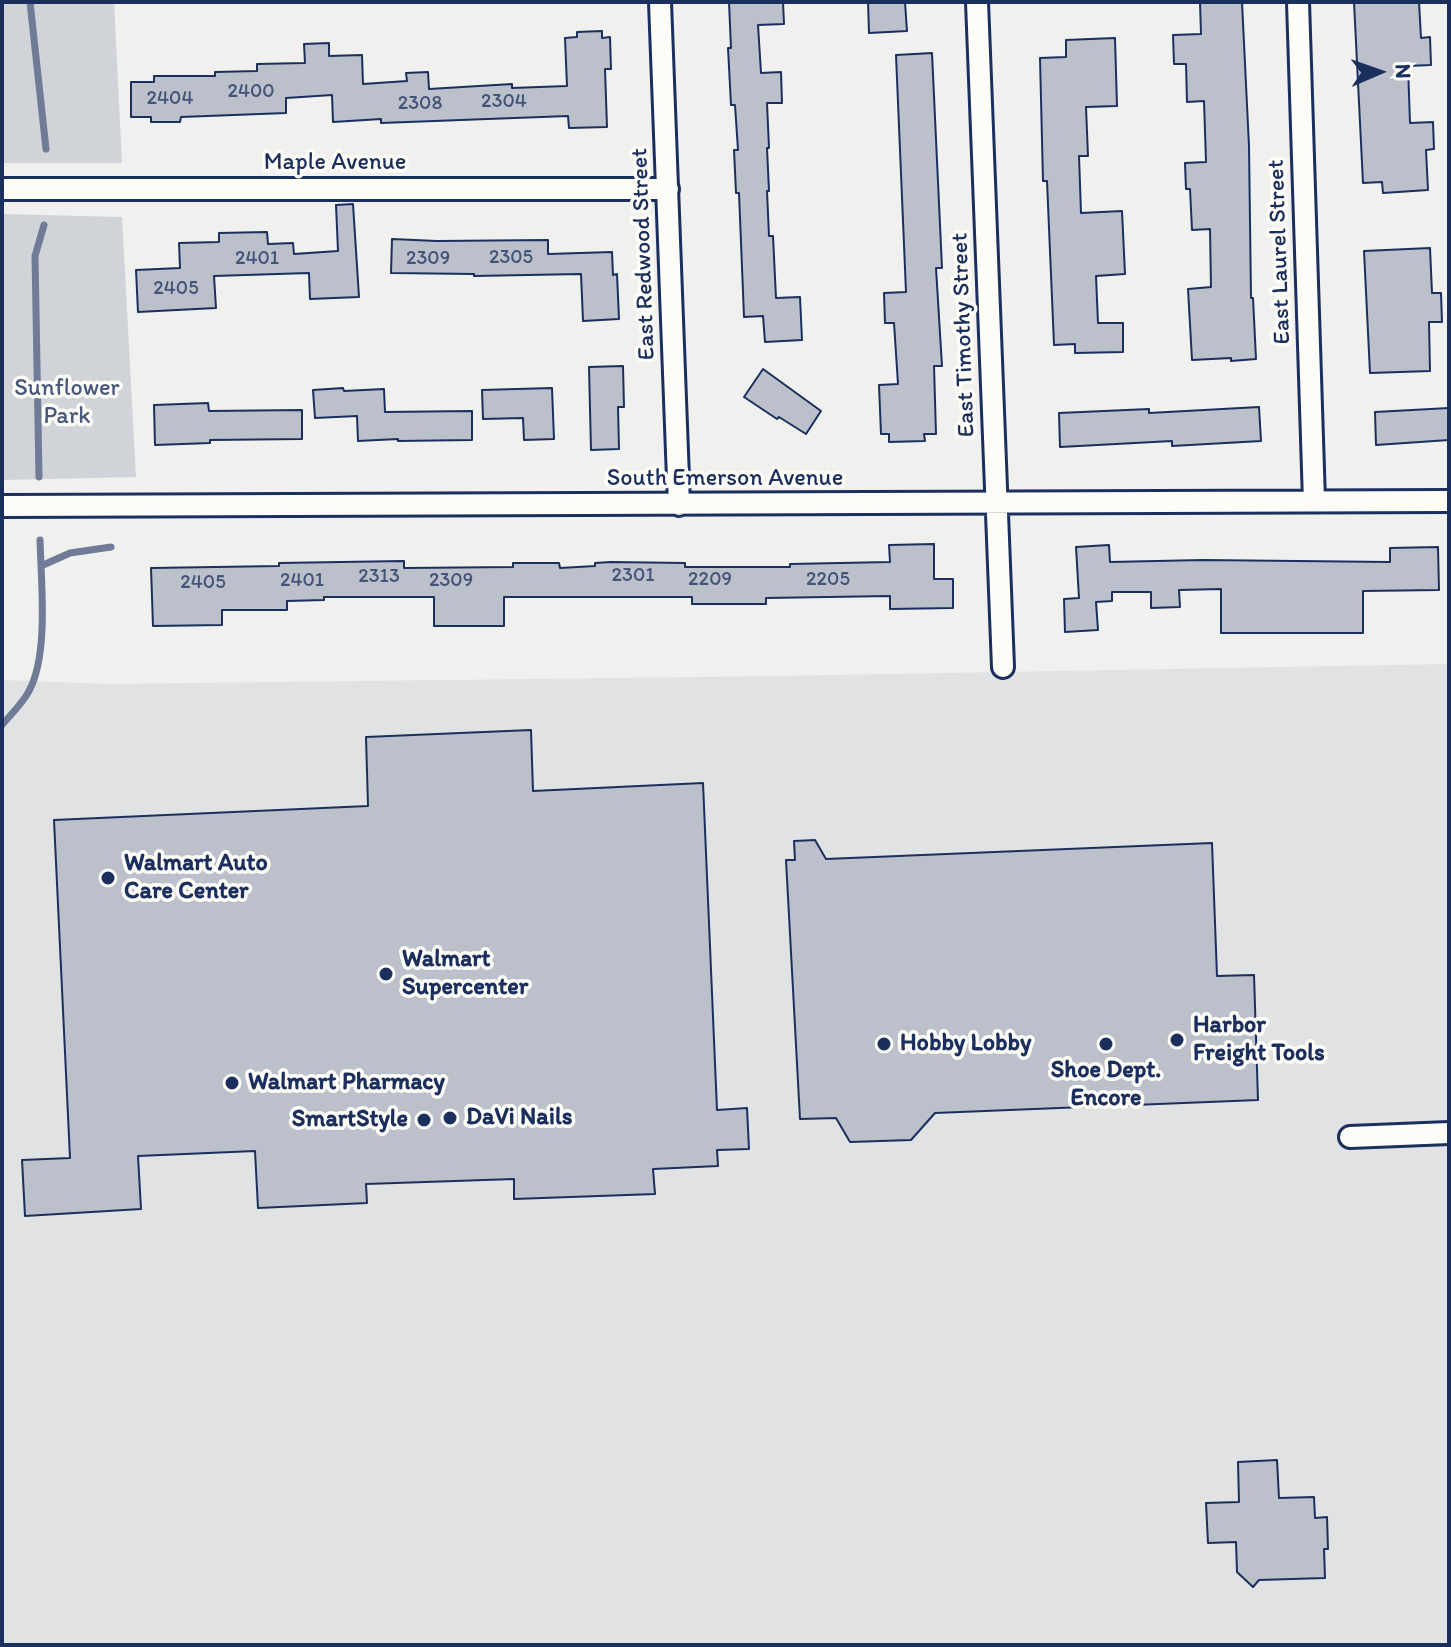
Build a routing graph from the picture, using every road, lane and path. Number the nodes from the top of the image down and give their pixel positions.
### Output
1 (660, 2) edge
2 (977, 2) edge
3 (1298, 2) edge
4 (2, 189) edge
5 (668, 189) junction
6 (1314, 501) junction
7 (1449, 501) edge
8 (997, 503) junction
9 (679, 505) junction
10 (2, 506) edge
11 (1003, 667) dead end
12 (1449, 1133) edge
13 (1350, 1137) dead end

1 - 5 street, East Redwood Street
2 - 8 street, East Timothy Street
3 - 6 street, East Laurel Street
4 - 5 street, Maple Avenue
5 - 9 street, East Redwood Street
6 - 7 street, South Emerson Avenue
6 - 8 street, South Emerson Avenue
8 - 9 street, South Emerson Avenue
8 - 11 street, East Timothy Street
9 - 10 street, South Emerson Avenue
12 - 13 street

